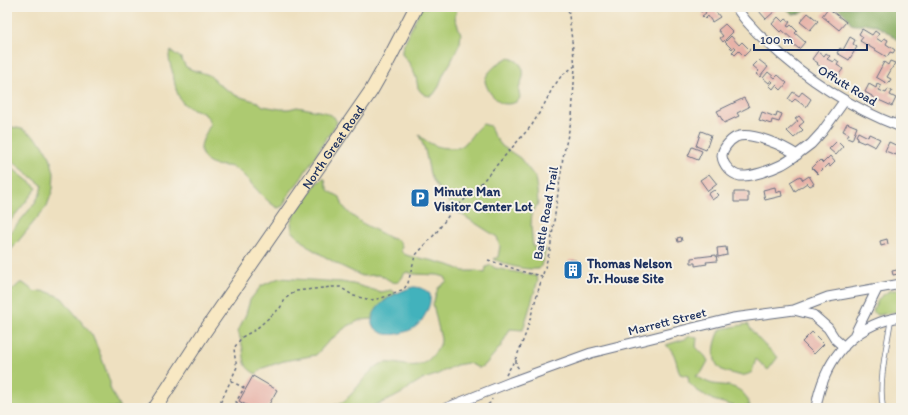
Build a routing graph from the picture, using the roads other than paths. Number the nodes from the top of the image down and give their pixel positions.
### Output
1 (416, 7) edge
2 (736, 7) edge
3 (845, 100) junction
4 (901, 111) edge
5 (898, 126) edge
6 (797, 155) junction
7 (901, 284) edge
8 (876, 289) junction
9 (794, 310) junction
10 (901, 317) edge
11 (891, 319) junction
12 (854, 336) junction
13 (844, 347) junction
14 (155, 408) edge
15 (446, 408) edge
16 (816, 408) edge
17 (883, 408) edge

1 - 14 main road, North Great Road
2 - 3 street, Offutt Road
3 - 5 street, Offutt Road
3 - 6 street
4 - 5 lane
6 - 6 street
7 - 8 street, Marrett Street
8 - 9 street, Marrett Street
8 - 12 street
9 - 13 street
9 - 15 street, Marrett Street
10 - 11 street
11 - 12 street
11 - 17 lane
12 - 13 street
13 - 16 street

